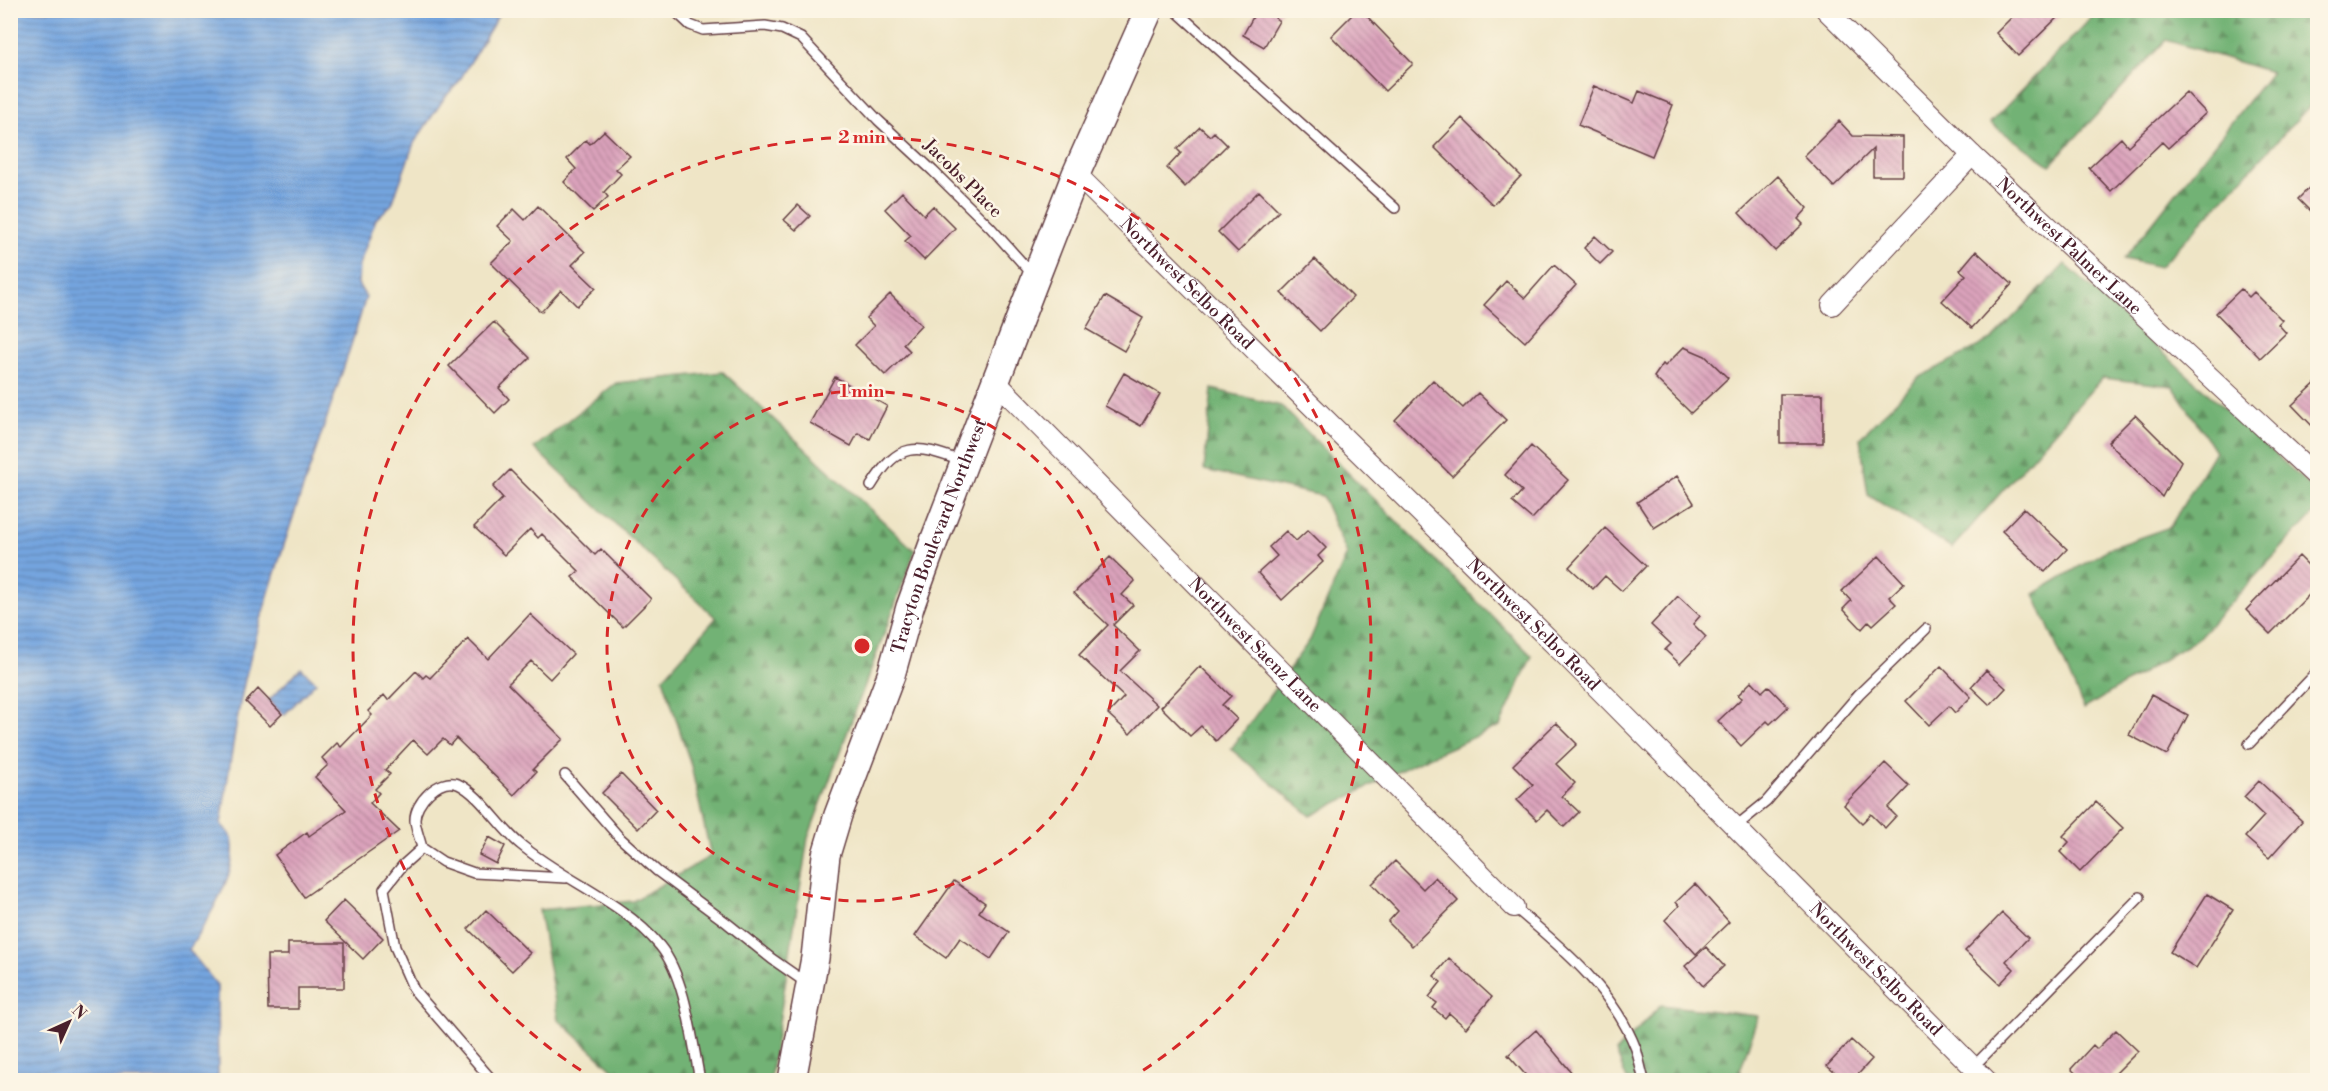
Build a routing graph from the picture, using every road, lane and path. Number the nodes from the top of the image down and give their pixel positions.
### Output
1 (674, 10) edge
2 (694, 10) edge
3 (1149, 10) edge
4 (1175, 10) edge
5 (1826, 10) edge
6 (682, 18) junction
7 (1972, 155) junction
8 (1076, 174) junction
9 (1395, 208) dead end
10 (1035, 277) junction
11 (1832, 305) dead end
12 (996, 382) junction
13 (965, 462) junction
14 (2318, 478) edge
15 (871, 486) dead end
16 (1926, 629) dead end
17 (2318, 671) edge
18 (2249, 744) dead end
19 (565, 775) dead end
20 (1735, 827) junction
21 (422, 848) junction
22 (566, 878) junction
23 (2140, 897) dead end
24 (1514, 907) joint
25 (810, 985) junction
26 (1980, 1074) edge
27 (492, 1080) edge
28 (700, 1080) edge
29 (792, 1080) edge
30 (1644, 1080) edge

1 - 6 lane, Jacobs Place
2 - 6 lane
3 - 8 main road, Tracyton Boulevard Northwest
4 - 9 lane
5 - 7 street, Northwest Palmer Lane
6 - 10 lane, Jacobs Place
7 - 11 street
7 - 14 street, Northwest Palmer Lane
8 - 10 main road, Tracyton Boulevard Northwest
8 - 20 street, Northwest Selbo Road
10 - 12 main road, Tracyton Boulevard Northwest
12 - 13 main road, Tracyton Boulevard Northwest
12 - 24 street, Northwest Saenz Lane
13 - 15 lane
13 - 25 main road, Tracyton Boulevard Northwest
16 - 20 lane
17 - 18 lane
19 - 25 lane
20 - 26 street, Northwest Selbo Road
21 - 22 lane
21 - 22 lane
21 - 27 lane
22 - 28 lane
23 - 26 lane
24 - 30 lane
25 - 29 main road, Tracyton Boulevard Northwest

